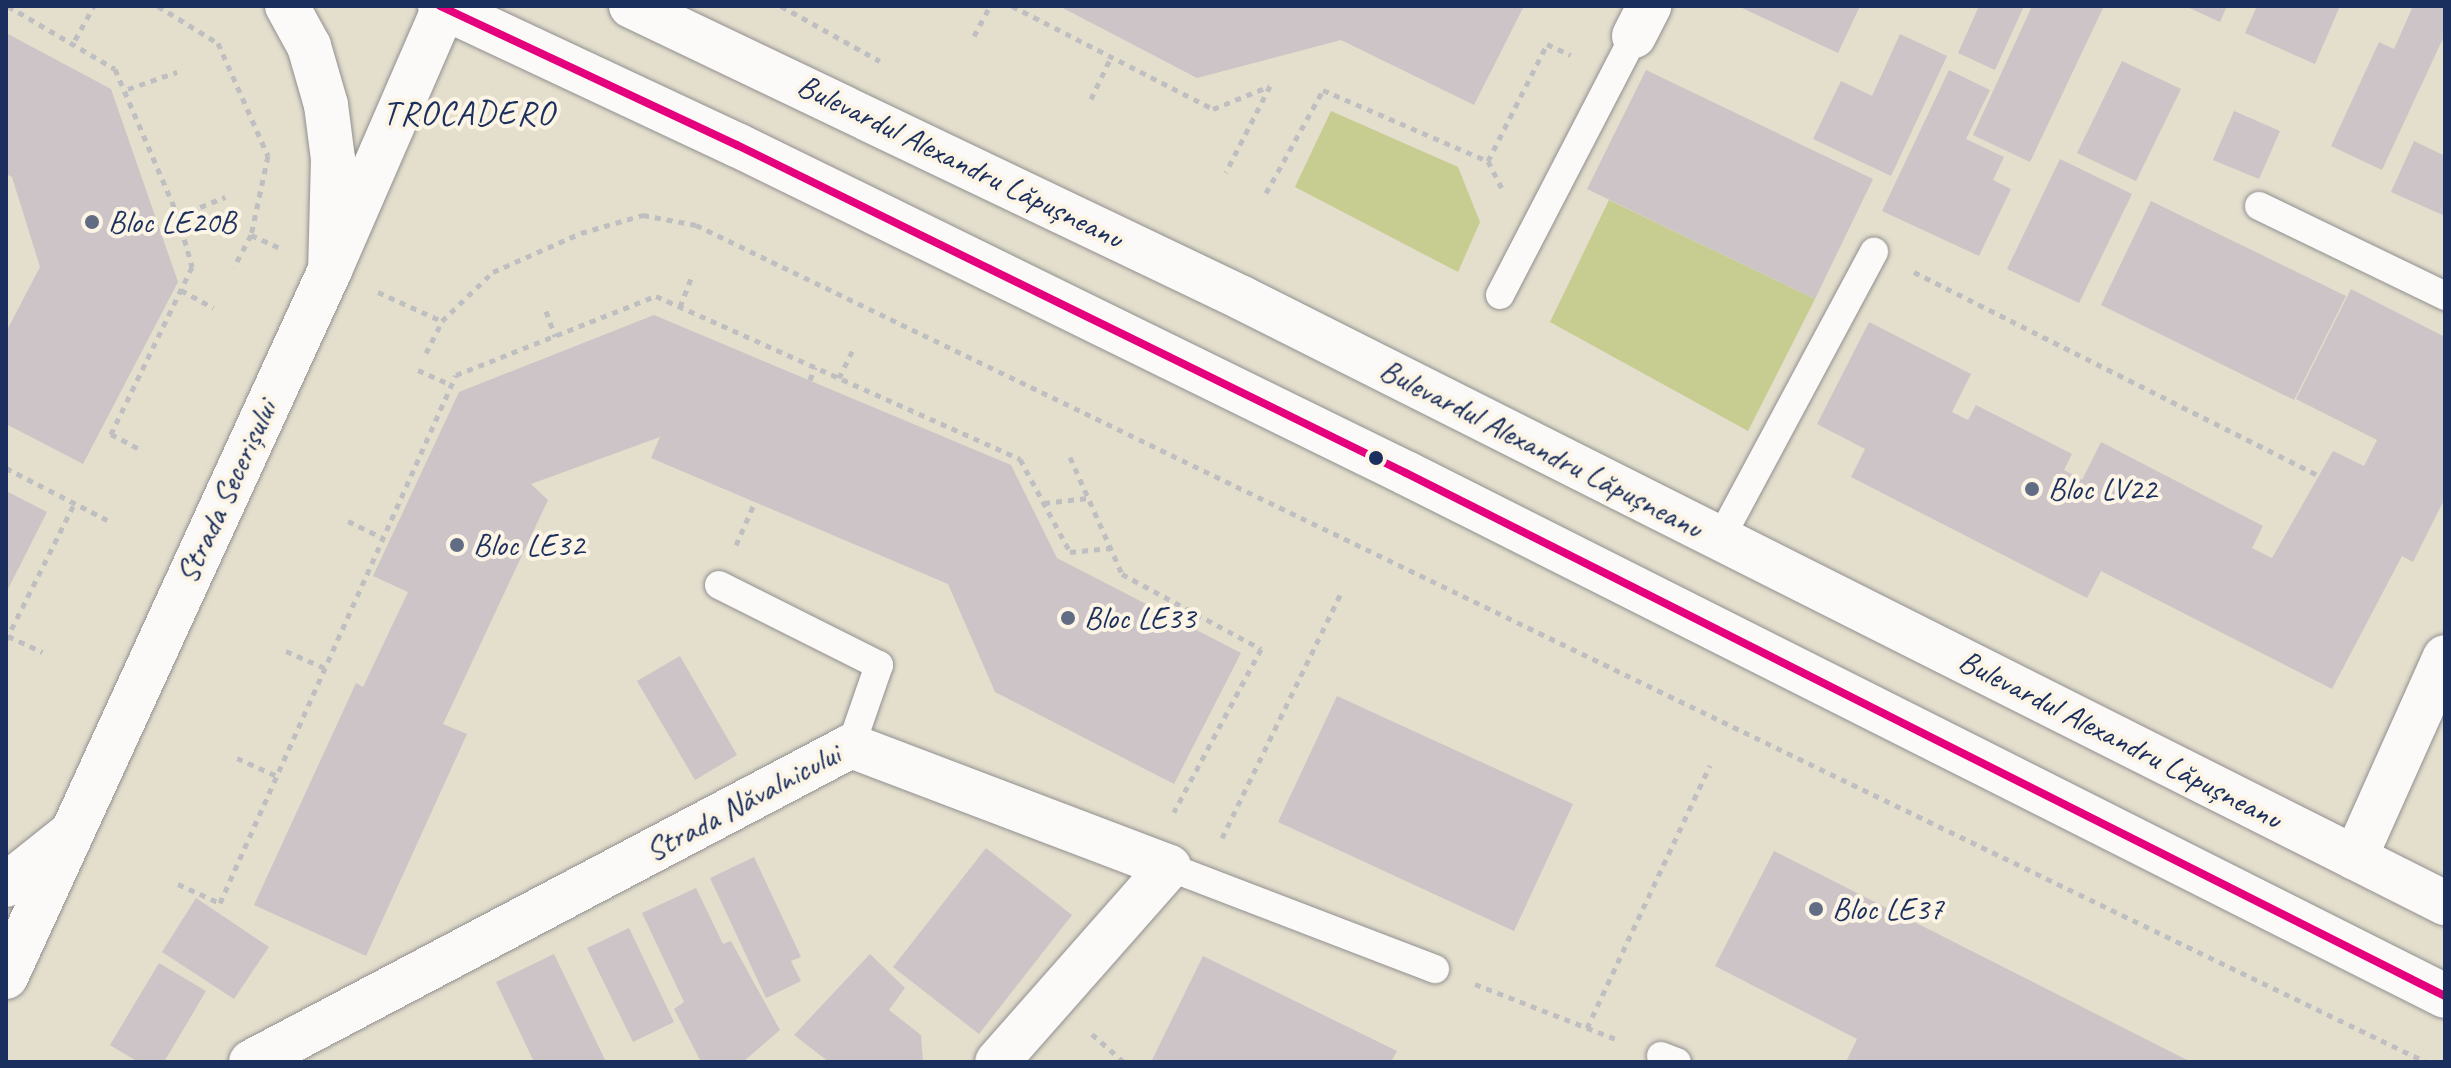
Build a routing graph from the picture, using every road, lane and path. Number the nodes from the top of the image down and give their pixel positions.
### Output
1 (8, 6) edge
2 (94, 6) edge
3 (158, 6) edge
4 (287, 6) edge
5 (631, 6) edge
6 (705, 6) edge
7 (990, 6) edge
8 (1012, 6) edge
9 (443, 7) edge
10 (1641, 21) edge
11 (974, 36) dead end
12 (75, 40) junction
13 (1547, 44) dead end
14 (1111, 57) junction
15 (771, 71) junction
16 (177, 72) dead end
17 (128, 89) junction
18 (1091, 99) dead end
19 (1226, 172) dead end
20 (1266, 193) dead end
21 (225, 197) dead end
22 (2259, 206) dead end
23 (178, 216) junction
24 (1874, 252) joint
25 (234, 267) dead end
26 (330, 270) junction
27 (693, 273) dead end
28 (181, 290) junction
29 (1500, 295) dead end
30 (2445, 296) edge
31 (680, 307) junction
32 (213, 308) dead end
33 (546, 311) dead end
34 (442, 321) junction
35 (555, 336) junction
36 (852, 351) dead end
37 (426, 353) dead end
38 (815, 367) junction
39 (418, 370) dead end
40 (839, 378) junction
41 (810, 380) dead end
42 (452, 385) junction
43 (143, 451) dead end
44 (1070, 457) dead end
45 (6, 468) edge
46 (2319, 476) dead end
47 (1088, 498) junction
48 (1044, 503) junction
49 (74, 504) junction
50 (109, 521) dead end
51 (348, 521) dead end
52 (383, 538) junction
53 (1720, 539) junction
54 (1110, 548) junction
55 (719, 585) dead end
56 (1342, 591) dead end
57 (7, 638) edge
58 (286, 651) dead end
59 (43, 652) dead end
60 (2445, 657) edge
61 (325, 668) junction
62 (851, 746) junction
63 (237, 758) dead end
64 (1710, 765) dead end
65 (277, 776) junction
66 (70, 834) junction
67 (2355, 858) junction
68 (1173, 869) junction
69 (178, 884) dead end
70 (6, 885) edge
71 (2445, 903) edge
72 (11, 954) edge
73 (1435, 969) joint
74 (2445, 996) edge
75 (1587, 1028) junction
76 (1669, 1059) edge
77 (251, 1062) edge
78 (997, 1062) edge
79 (2426, 1062) edge

1 - 12 path
2 - 12 path
3 - 25 path
4 - 26 main road
5 - 15 main road, Bulevardul Alexandru Lăpușneanu
6 - 15 main road
7 - 11 path
8 - 14 path
9 - 26 main road, Strada Secerișului
9 - 74 main road
10 - 29 lane
12 - 17 path
13 - 20 path
14 - 18 path
14 - 19 path
15 - 53 main road, Bulevardul Alexandru Lăpușneanu
16 - 17 path
17 - 23 path
21 - 23 path
22 - 30 lane
23 - 28 path
24 - 46 path
24 - 53 lane
26 - 34 path
26 - 66 main road, Strada Secerișului
27 - 31 path
28 - 32 path
28 - 43 path
31 - 35 path
31 - 38 path
33 - 35 path
34 - 37 path
34 - 79 path
35 - 42 path
36 - 40 path
38 - 40 path
38 - 41 path
39 - 42 path
40 - 48 path
42 - 52 path
44 - 47 path
45 - 49 path
47 - 48 path
47 - 54 path
48 - 54 path
49 - 50 path
49 - 57 path
51 - 52 path
52 - 61 path
53 - 67 main road, Bulevardul Alexandru Lăpușneanu
54 - 68 path
55 - 62 lane
56 - 68 path
57 - 59 path
58 - 61 path
60 - 67 main road
61 - 65 path
62 - 68 main road, Strada Năvalnicului
62 - 77 main road, Strada Năvalnicului
63 - 65 path
64 - 75 path
65 - 69 path
66 - 70 main road
66 - 72 main road, Strada Secerișului
67 - 71 main road, Bulevardul Alexandru Lăpușneanu
68 - 73 lane, Strada Năvalnicului
68 - 78 main road
73 - 75 path
75 - 76 path

